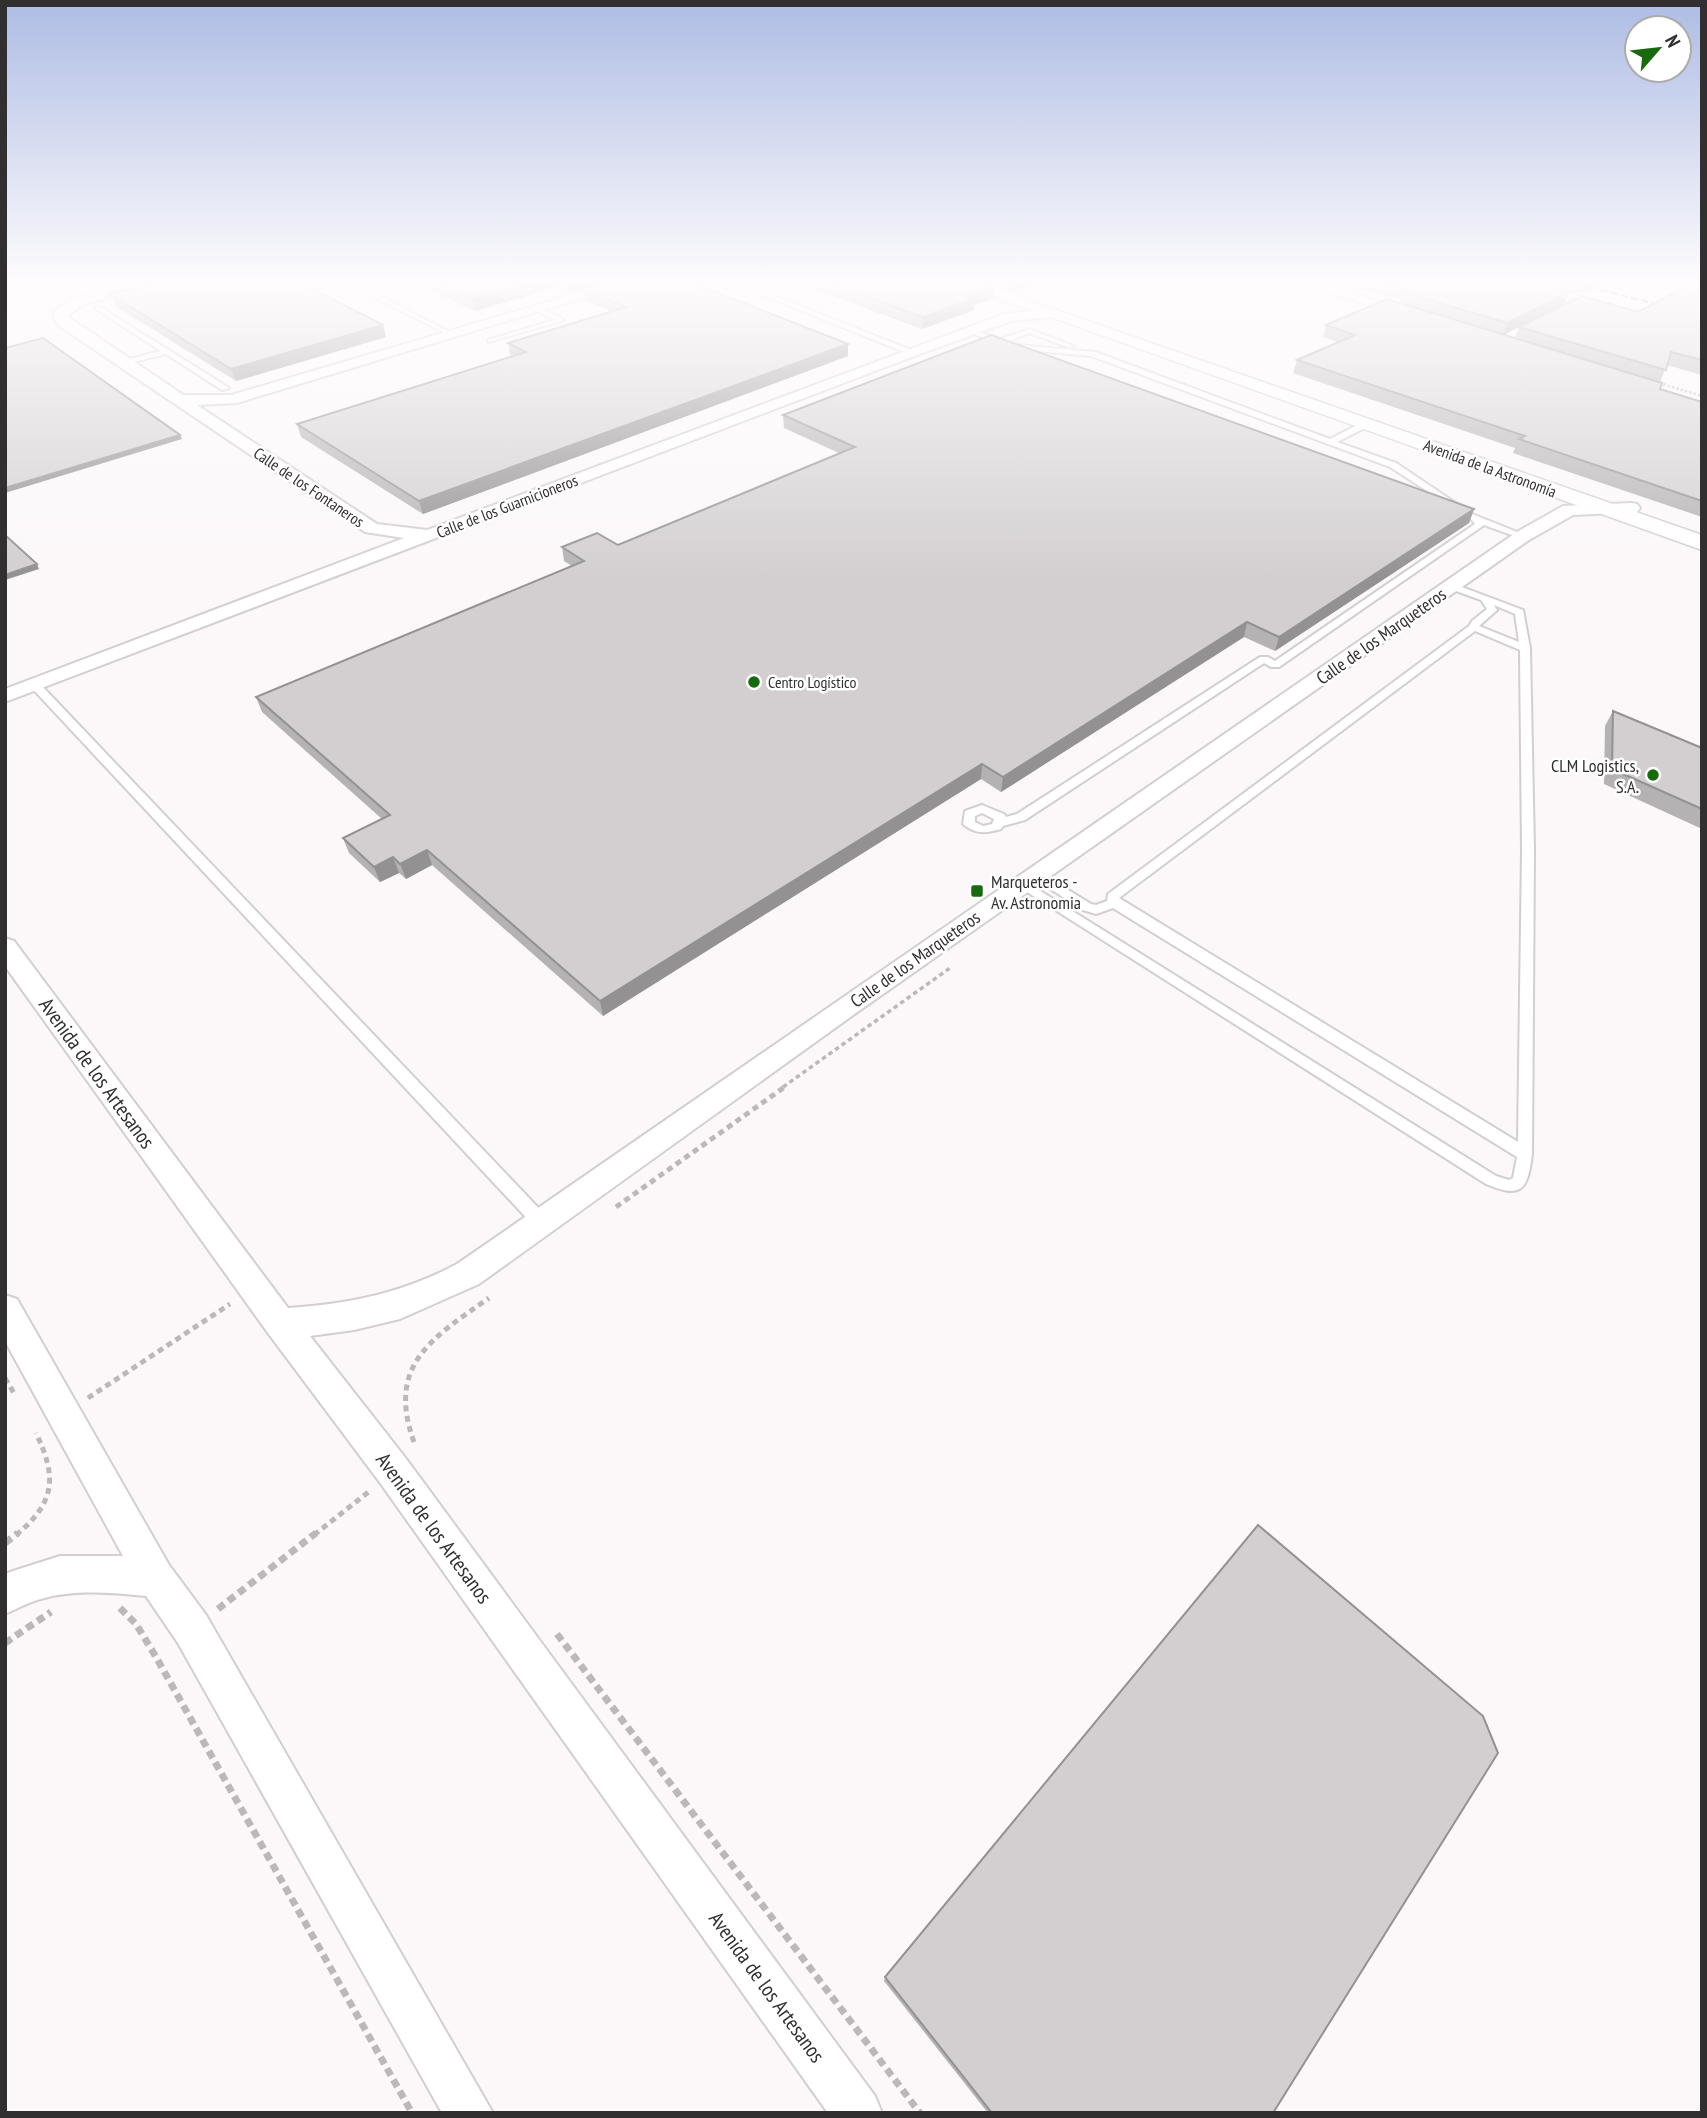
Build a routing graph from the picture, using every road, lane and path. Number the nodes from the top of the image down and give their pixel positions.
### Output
1 (151, 381) edge
2 (209, 381) edge
3 (278, 381) edge
4 (836, 381) edge
5 (1164, 381) edge
6 (1244, 381) edge
7 (1248, 381) edge
8 (1657, 382) edge
9 (228, 394) junction
10 (1702, 396) edge
11 (179, 400) junction
12 (1366, 424) junction
13 (216, 425) junction
14 (1331, 442) junction
15 (1541, 486) junction
16 (1600, 508) junction
17 (1631, 508) junction
18 (1561, 513) junction
19 (1476, 519) junction
20 (371, 528) junction
21 (437, 532) junction
22 (1702, 534) edge
23 (1523, 536) junction
24 (1702, 543) edge
25 (361, 561) junction
26 (1451, 586) junction
27 (1485, 600) junction
28 (1474, 628) junction
29 (1525, 648) junction
30 (35, 685) junction
31 (5, 696) edge
32 (999, 824) dead end
33 (1029, 880) junction
34 (1114, 903) junction
35 (5, 947) edge
36 (958, 962) dead end
37 (1525, 1154) junction
38 (615, 1208) dead end
39 (541, 1222) junction
40 (254, 1288) junction
41 (492, 1295) dead end
42 (5, 1309) edge
43 (279, 1323) junction
44 (5, 1378) edge
45 (18, 1400) dead end
46 (44, 1423) junction
47 (394, 1472) junction
48 (5, 1543) edge
49 (156, 1578) junction
50 (5, 1595) edge
51 (113, 1602) dead end
52 (58, 1609) dead end
53 (192, 1629) junction
54 (553, 1629) dead end
55 (5, 1643) edge
56 (156, 1657) junction
57 (412, 2113) edge
58 (469, 2113) edge
59 (858, 2113) edge
60 (920, 2113) edge

1 - 11 street, Calle de los Fontaneros
2 - 9 lane
3 - 9 street
4 - 21 street, Calle de los Guarnicioneros
5 - 14 lane
6 - 12 street, Avenida de la Astronomía
7 - 17 street, Avenida de la Astronomía
8 - 10 path
9 - 11 street
9 - 13 street
11 - 13 street, Calle de los Fontaneros
12 - 14 lane
12 - 15 street, Avenida de la Astronomía
13 - 20 street, Calle de los Fontaneros
14 - 19 lane
15 - 16 street, Avenida de la Astronomía
15 - 18 street
16 - 17 street, Calle de los Marqueteros
16 - 18 street, Calle de los Marqueteros
16 - 24 street, Avenida de la Astronomía
17 - 22 street, Avenida de la Astronomía
18 - 23 street, Calle de los Marqueteros
19 - 23 lane
19 - 32 lane
20 - 21 street, Calle de los Fontaneros
20 - 25 street, Calle de los Fontaneros
21 - 25 street, Calle de los Guarnicioneros
23 - 26 street, Calle de los Marqueteros
25 - 30 street, Calle de los Guarnicioneros
26 - 27 lane
26 - 33 street, Calle de los Marqueteros
27 - 28 lane
27 - 29 lane
28 - 29 lane
28 - 34 lane
29 - 37 lane
30 - 31 street, Calle de los Guarnicioneros
30 - 39 lane
33 - 34 lane
33 - 37 lane
33 - 39 street, Calle de los Marqueteros
34 - 37 lane
35 - 40 street, Avenida de los Artesanos
36 - 38 path
39 - 43 street, Calle de los Marqueteros
40 - 43 street, Avenida de los Artesanos
40 - 46 path
41 - 47 path
42 - 46 street
43 - 47 street, Avenida de los Artesanos
44 - 45 path
46 - 48 path
46 - 49 street
47 - 53 path
47 - 59 street, Avenida de los Artesanos
49 - 50 street
49 - 53 street
51 - 56 path
52 - 55 path
53 - 56 path
53 - 58 street
54 - 60 path
56 - 57 path

